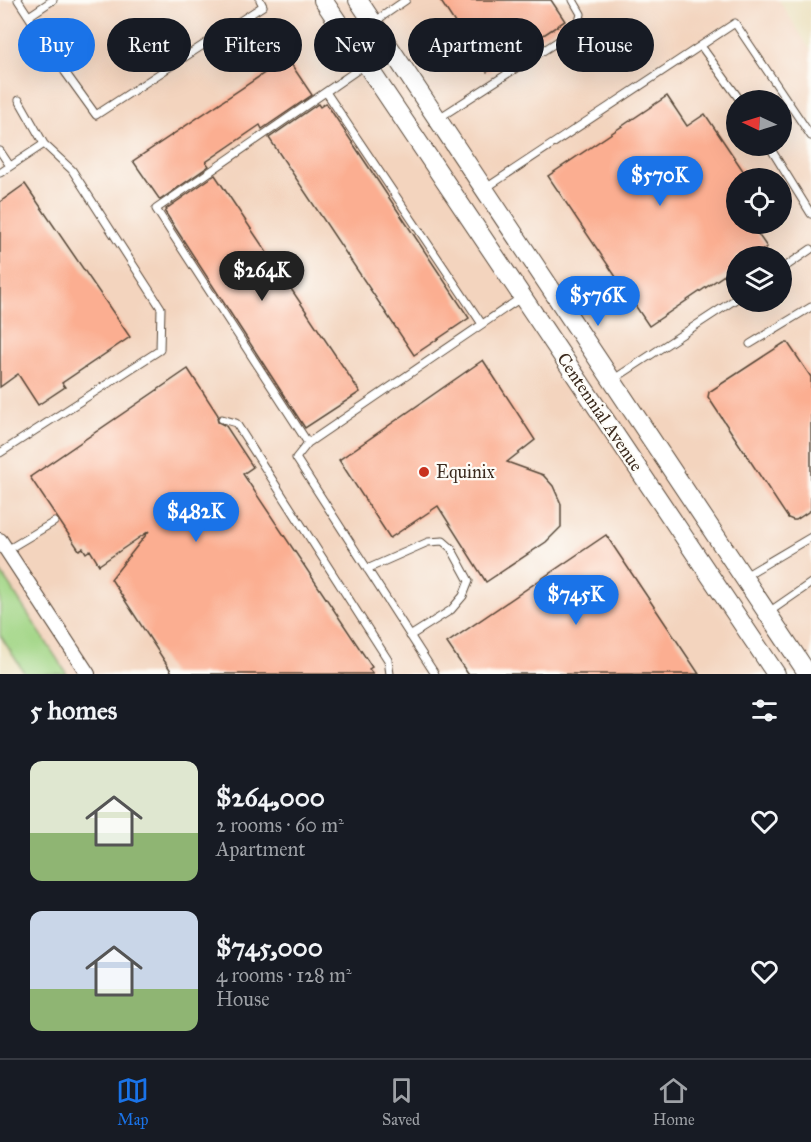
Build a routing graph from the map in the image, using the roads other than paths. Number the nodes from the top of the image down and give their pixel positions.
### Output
1 (18, 0) edge
2 (53, 0) edge
3 (260, 0) edge
4 (323, 0) edge
5 (358, 0) edge
6 (406, 0) edge
7 (573, 0) edge
8 (28, 16) junction
9 (335, 18) edge
10 (370, 18) edge
11 (380, 18) edge
12 (701, 46) junction
13 (396, 58) edge
14 (355, 72) edge
15 (371, 72) edge
16 (733, 90) edge
17 (326, 92) junction
18 (19, 100) dead end
19 (437, 119) junction
20 (811, 136) edge
21 (44, 144) junction
22 (0, 151) edge
23 (775, 156) edge
24 (10, 166) junction
25 (0, 173) edge
26 (484, 189) junction
27 (811, 214) edge
28 (811, 249) edge
29 (792, 262) edge
30 (523, 297) junction
31 (726, 306) edge
32 (811, 306) edge
33 (482, 324) junction
34 (750, 344) dead end
35 (612, 380) junction
36 (222, 419) dead end
37 (308, 443) junction
38 (0, 453) edge
39 (54, 522) dead end
40 (811, 537) edge
41 (3, 545) edge
42 (367, 569) junction
43 (743, 577) junction
44 (811, 583) edge
45 (767, 613) junction
46 (410, 636) junction
47 (88, 674) edge
48 (390, 674) edge
49 (435, 674) edge
50 (776, 674) edge
51 (808, 674) edge

1 - 8 lane
2 - 8 lane
3 - 8 lane
4 - 9 main road, Centennial Avenue
5 - 10 main road, Centennial Avenue
6 - 11 lane
7 - 19 lane
12 - 16 lane
12 - 20 lane
12 - 26 lane
13 - 19 main road, Centennial Avenue
14 - 17 lane
15 - 30 main road, Centennial Avenue
17 - 33 lane
17 - 37 lane
18 - 21 lane
19 - 26 main road, Centennial Avenue
21 - 24 lane
21 - 38 lane
22 - 24 lane
23 - 27 lane
24 - 25 lane
26 - 35 main road, Centennial Avenue
28 - 29 lane
30 - 33 lane
30 - 50 main road, Centennial Avenue
31 - 35 lane
32 - 34 lane
33 - 37 lane
35 - 43 main road, Centennial Avenue
36 - 48 lane
37 - 42 lane
39 - 41 lane
40 - 43 lane
41 - 47 street
42 - 46 lane
42 - 46 lane
43 - 45 main road, Centennial Avenue
44 - 45 lane
45 - 51 main road, Centennial Avenue
46 - 49 lane

